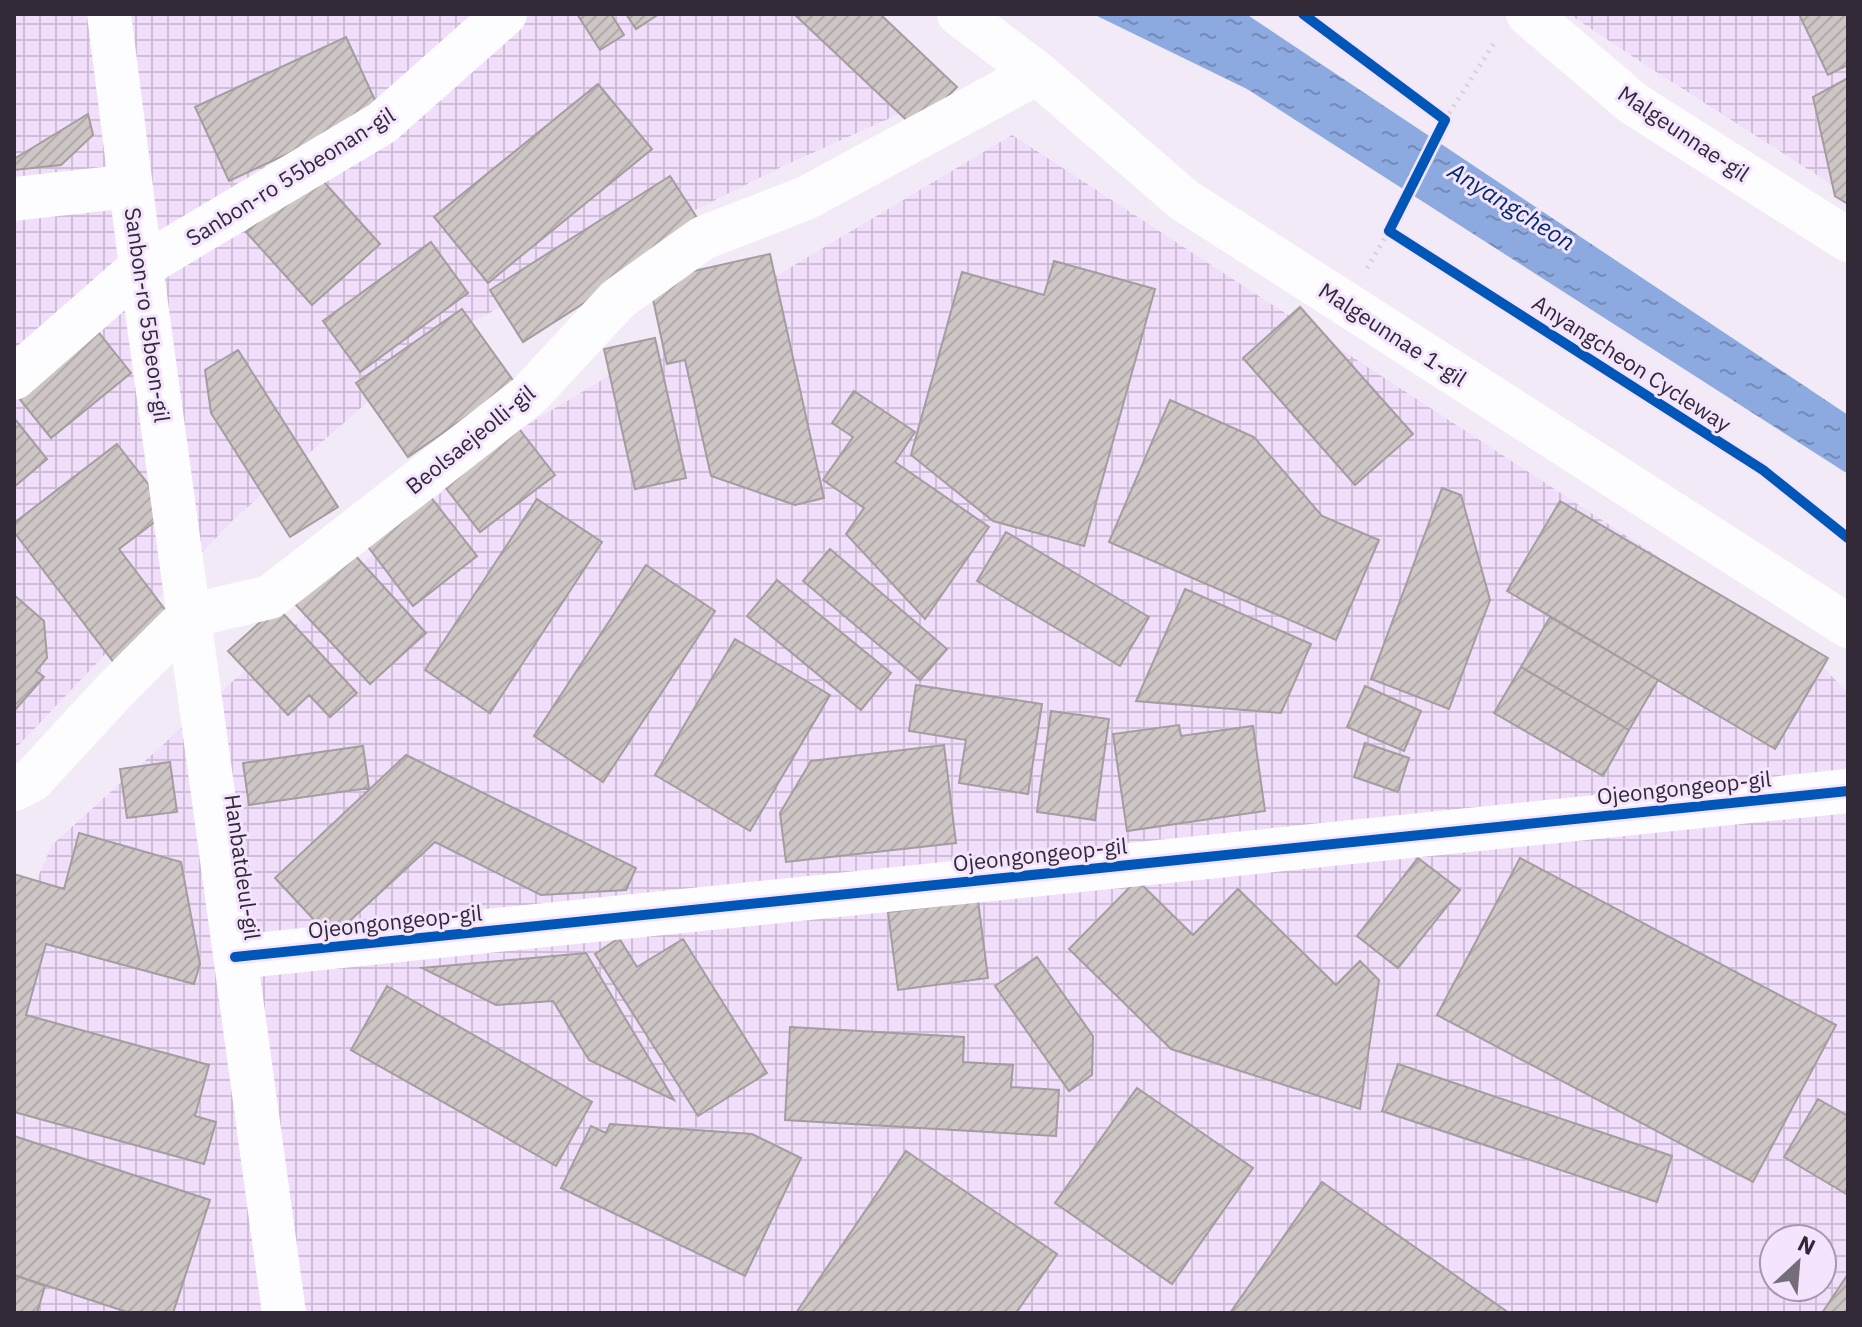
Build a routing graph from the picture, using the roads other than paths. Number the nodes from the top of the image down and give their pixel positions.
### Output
1 (109, 14) edge
2 (505, 14) edge
3 (959, 14) edge
4 (1516, 21) edge
5 (1037, 73) junction
6 (130, 186) junction
7 (14, 199) edge
8 (1848, 240) edge
9 (141, 267) junction
10 (14, 378) edge
11 (189, 616) junction
12 (1848, 626) edge
13 (14, 789) edge
14 (1848, 791) edge
15 (235, 957) junction
16 (284, 1313) edge

1 - 6 street, Sanbon-ro 55beon-gil
2 - 9 street, Sanbon-ro 55beonan-gil
3 - 5 street, Malgeunnae 1-gil
4 - 8 street, Malgeunnae-gil
5 - 11 street, Beolsaejeolli-gil
5 - 12 street, Malgeunnae 1-gil
6 - 7 street
6 - 9 street, Sanbon-ro 55beon-gil
9 - 10 street, Sanbon-ro 55beonan-gil
9 - 11 street, Sanbon-ro 55beon-gil
11 - 13 street
11 - 15 street, Hanbatdeul-gil
14 - 15 street, Ojeongongeop-gil
15 - 16 street, Hanbatdeul-gil

